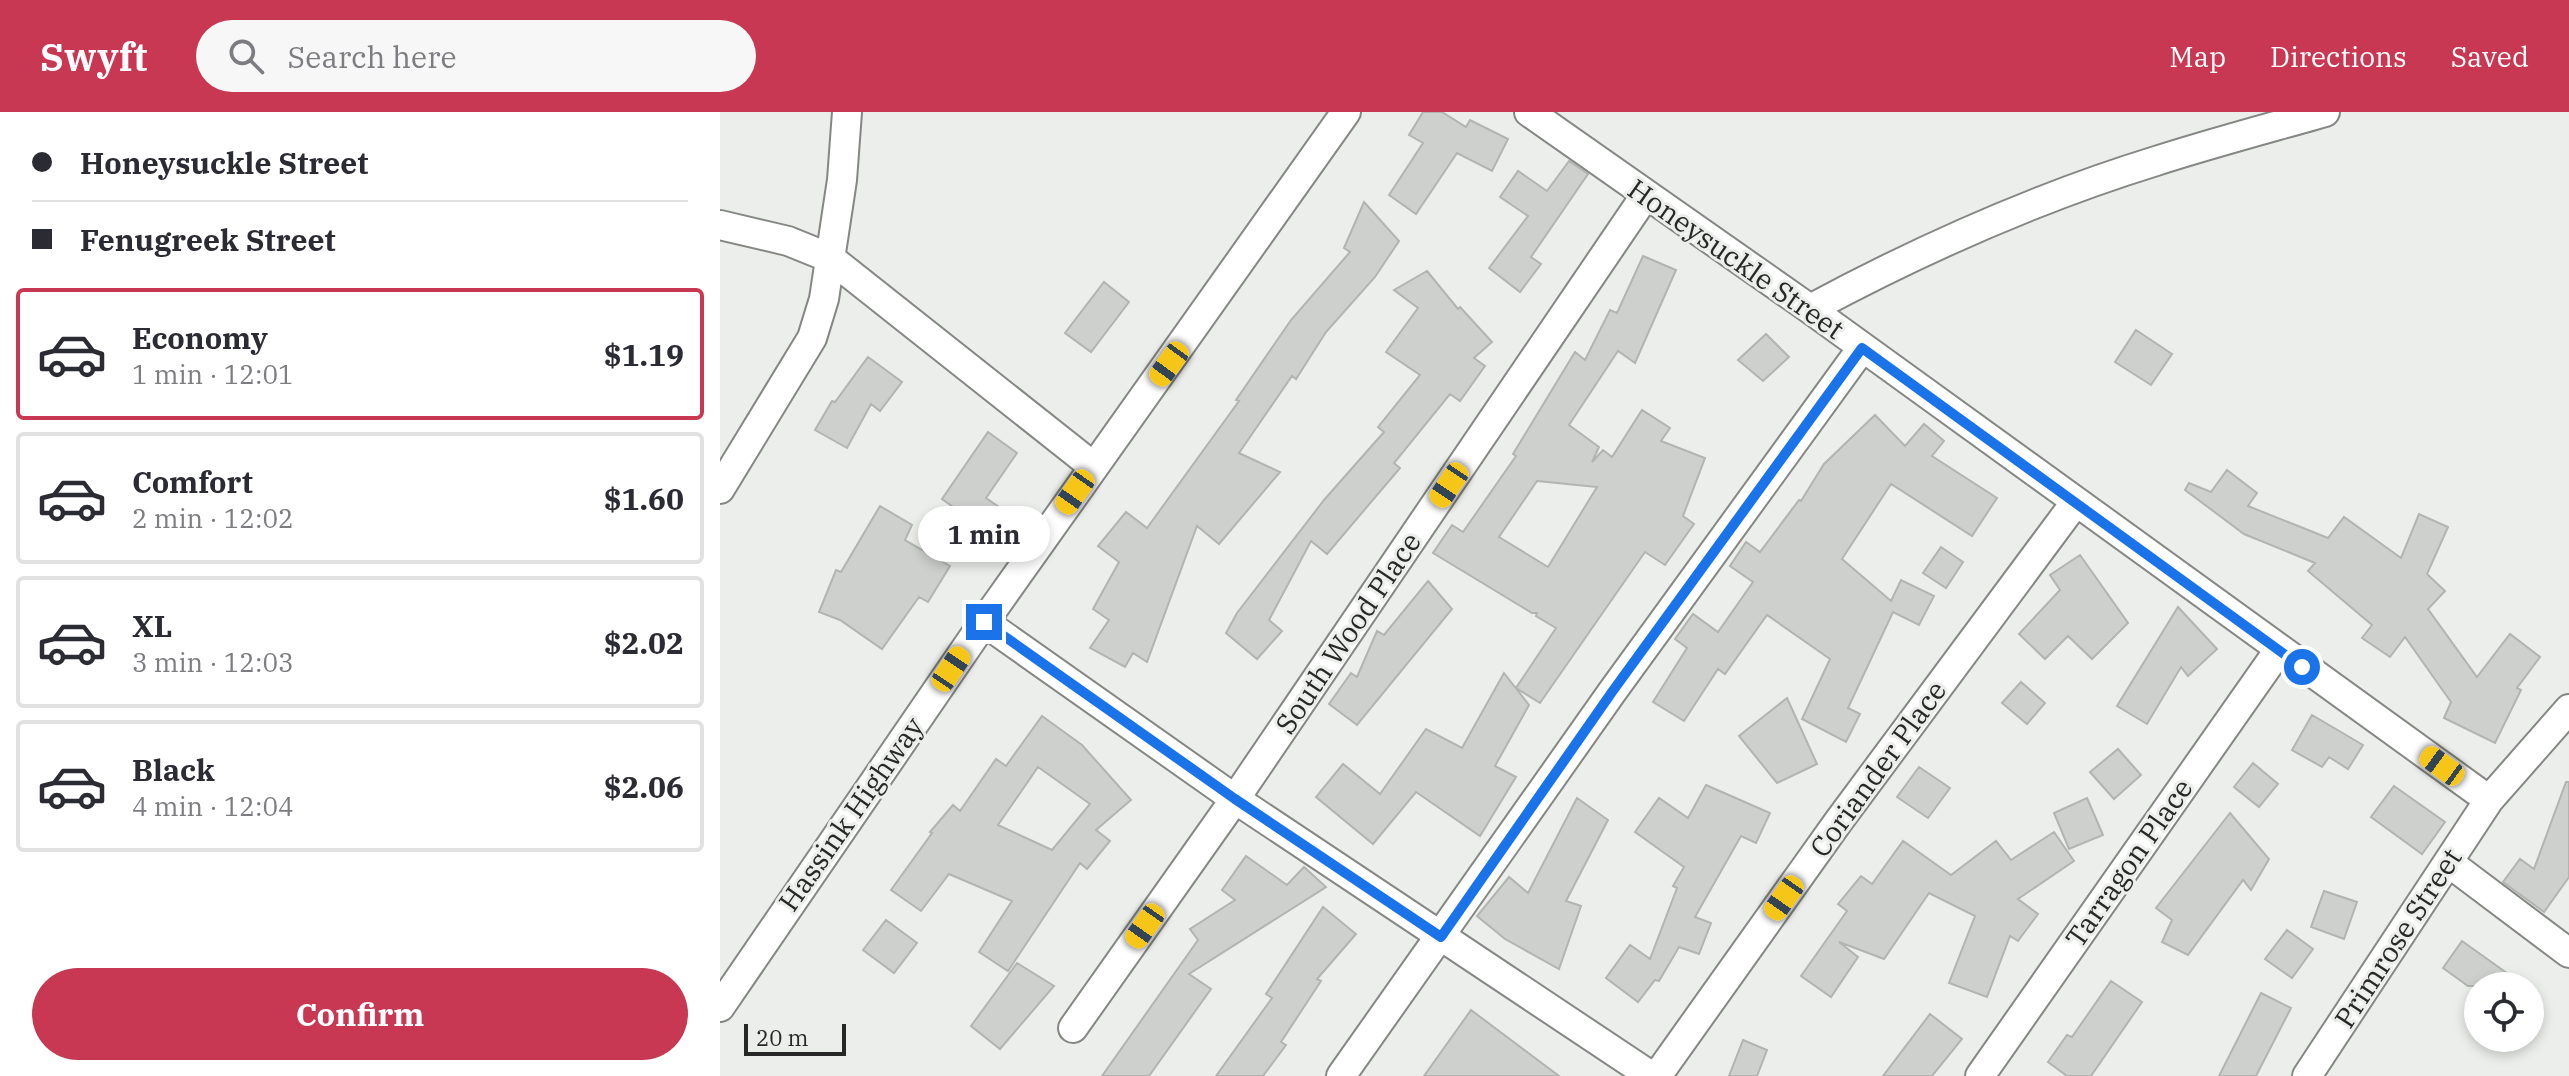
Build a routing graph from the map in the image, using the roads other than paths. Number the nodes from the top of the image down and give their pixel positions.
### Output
1 (847, 112) edge
2 (1346, 112) edge
3 (1529, 112) edge
4 (2325, 112) edge
5 (1645, 196) junction
6 (720, 225) edge
7 (830, 258) junction
8 (1810, 309) junction
9 (1862, 348) junction
10 (1094, 467) junction
11 (723, 482) edge
12 (2075, 503) junction
13 (984, 622) junction
14 (2279, 650) junction
15 (2569, 709) edge
16 (1235, 799) junction
17 (2489, 800) junction
18 (2448, 862) junction
19 (1441, 937) junction
20 (2569, 953) edge
21 (720, 1007) edge
22 (1073, 1028) dead end
23 (1341, 1076) edge
24 (1651, 1076) edge
25 (1657, 1076) edge
26 (1980, 1076) edge
27 (2307, 1076) edge

1 - 7 street
2 - 10 street, Hassink Highway
3 - 5 street, Honeysuckle Street
4 - 8 street
5 - 8 street, Honeysuckle Street
5 - 16 street, South Wood Place
6 - 7 street
7 - 10 street
7 - 11 street
8 - 9 street, Honeysuckle Street
9 - 12 street, Honeysuckle Street
9 - 19 street
10 - 13 street, Hassink Highway
12 - 14 street, Honeysuckle Street
12 - 25 street, Coriander Place
13 - 16 street
13 - 21 street, Hassink Highway
14 - 17 street, Honeysuckle Street
14 - 26 street, Tarragon Place
15 - 17 street, Primrose Street
16 - 19 street
16 - 22 street, South Wood Place
17 - 18 street, Primrose Street
18 - 20 street
18 - 27 street, Primrose Street
19 - 23 street
19 - 24 street

